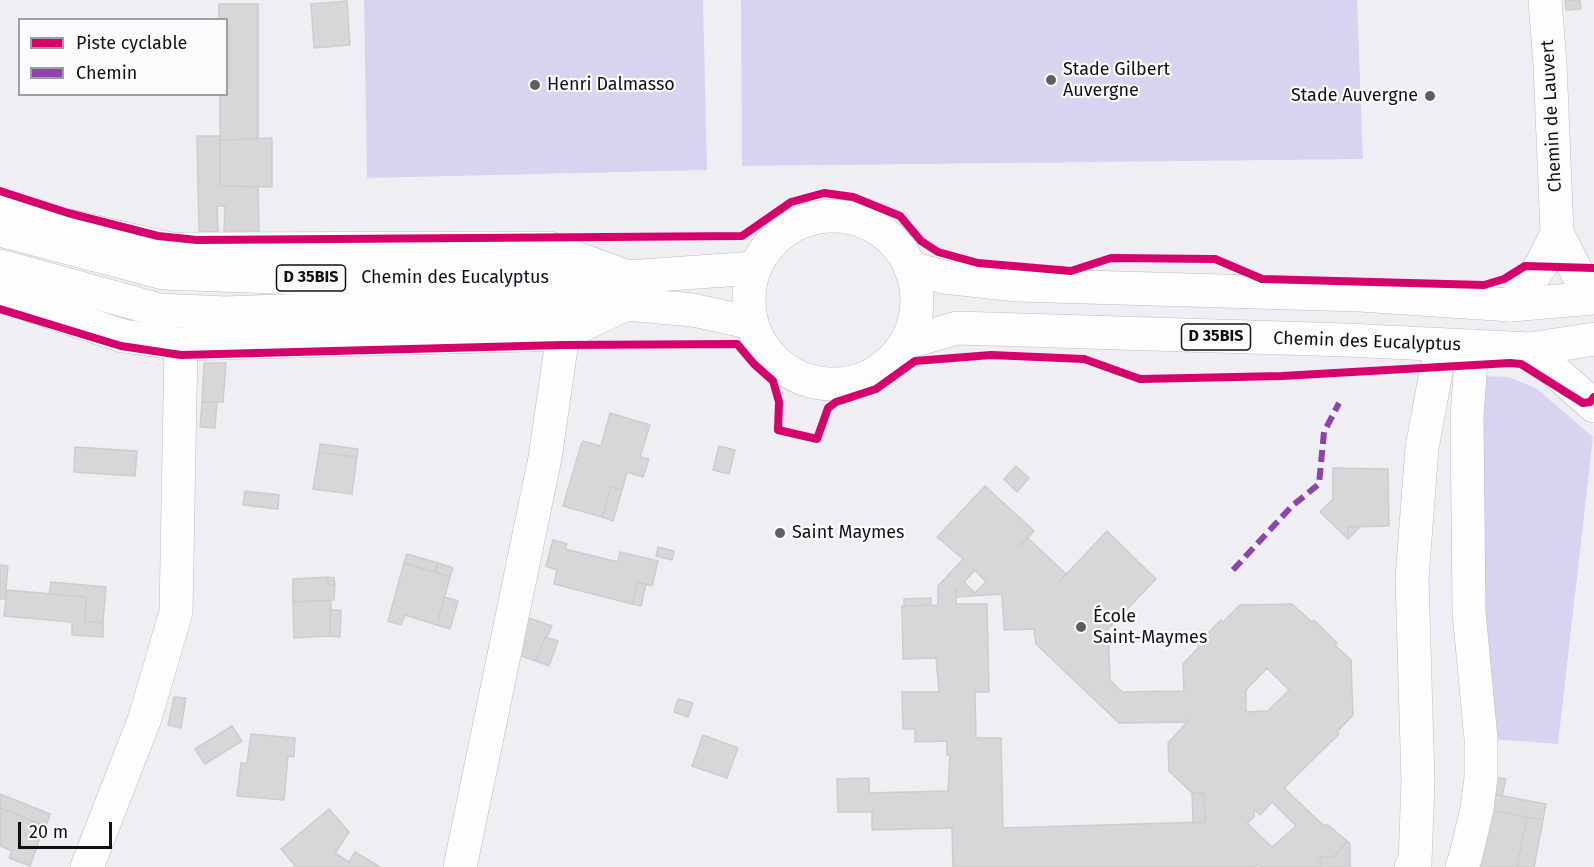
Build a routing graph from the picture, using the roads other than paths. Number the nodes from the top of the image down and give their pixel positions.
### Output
1 (1545, 0) edge
2 (0, 210) edge
3 (0, 230) edge
4 (1557, 233) junction
5 (0, 266) edge
6 (755, 268) junction
7 (910, 268) junction
8 (626, 291) junction
9 (0, 295) edge
10 (1592, 298) edge
11 (1511, 305) junction
12 (752, 323) junction
13 (563, 334) junction
14 (1594, 339) edge
15 (905, 343) junction
16 (181, 344) junction
17 (1458, 345) junction
18 (1530, 349) junction
19 (1594, 405) edge
20 (87, 867) edge
21 (460, 867) edge
22 (1411, 867) edge
23 (1462, 867) edge

1 - 4 main road, Chemin de Lauvert
2 - 8 main road, Chemin des Eucalyptus
3 - 8 main road, Chemin des Eucalyptus / D 35BIS
4 - 10 main road, Chemin de Lauvert
4 - 11 main road, Chemin de Lauvert
5 - 8 main road, Chemin des Eucalyptus / D 35BIS
6 - 7 main road
6 - 8 main road, Chemin des Eucalyptus / D 35BIS
6 - 12 main road
7 - 11 main road
7 - 15 main road
8 - 12 main road, Chemin des Eucalyptus / D 35BIS
8 - 13 main road, Chemin des Eucalyptus
9 - 16 main road, Chemin des Eucalyptus
10 - 11 main road
12 - 15 main road
13 - 16 main road, Chemin des Eucalyptus
13 - 21 main road
14 - 18 main road, D 35BIS
15 - 17 main road, Chemin des Eucalyptus / D 35BIS
16 - 20 main road
17 - 18 main road, Chemin des Eucalyptus / D 35BIS
17 - 22 main road
17 - 23 main road
18 - 19 main road

